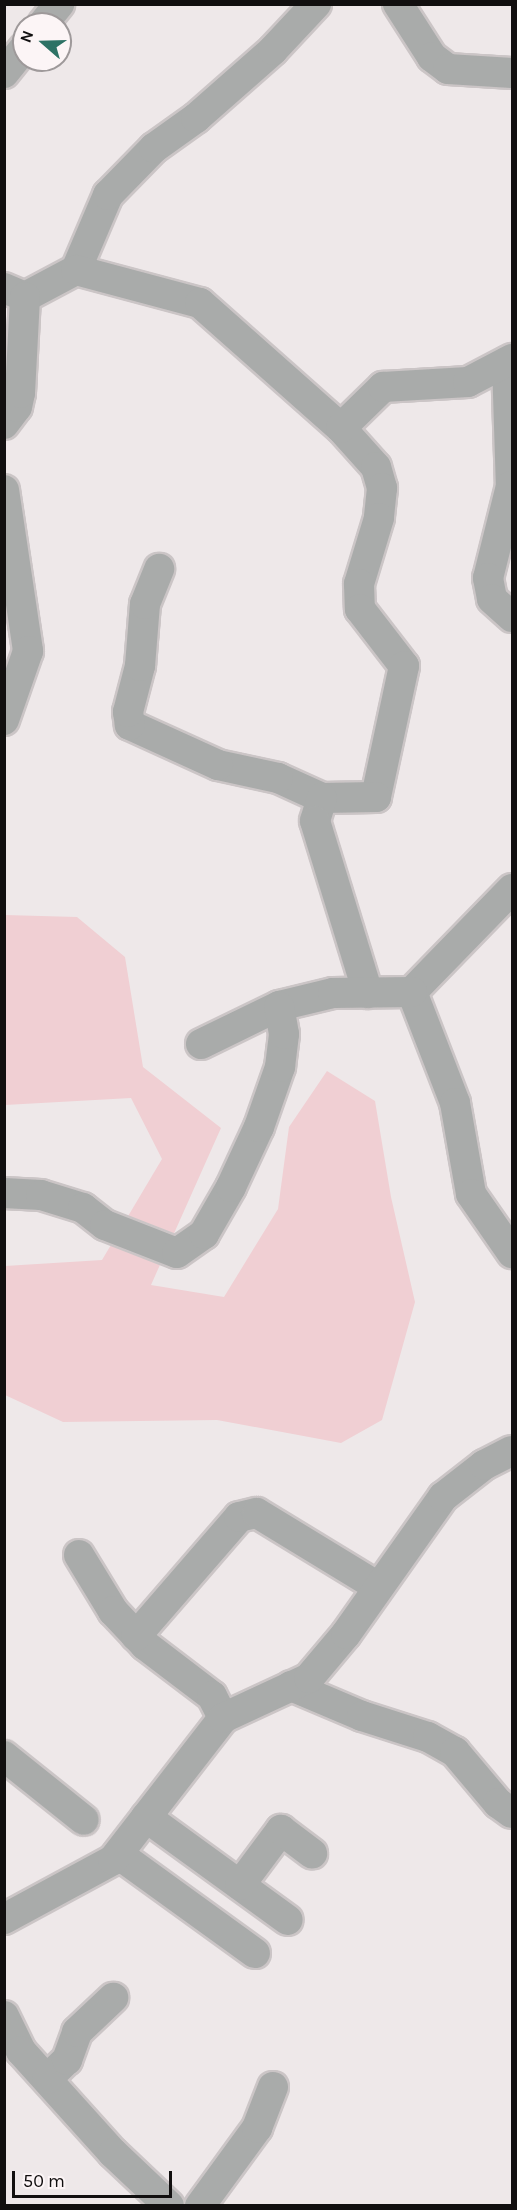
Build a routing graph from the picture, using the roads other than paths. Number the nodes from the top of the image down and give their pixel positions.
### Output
1 (316, 4) edge
2 (398, 4) edge
3 (513, 73) edge
4 (76, 270) junction
5 (15, 292) edge
6 (510, 361) edge
7 (4, 424) edge
8 (341, 428) junction
9 (4, 490) edge
10 (7, 524) edge
11 (159, 569) dead end
12 (513, 617) edge
13 (4, 720) edge
14 (322, 798) junction
15 (510, 896) edge
16 (368, 993) junction
17 (412, 993) junction
18 (279, 1006) junction
19 (201, 1044) dead end
20 (4, 1193) edge
21 (513, 1253) edge
22 (513, 1451) edge
23 (79, 1555) dead end
24 (378, 1587) junction
25 (136, 1636) junction
26 (291, 1686) junction
27 (223, 1718) junction
28 (4, 1755) edge
29 (513, 1813) edge
30 (146, 1817) junction
31 (84, 1820) dead end
32 (312, 1853) dead end
33 (118, 1854) junction
34 (235, 1881) junction
35 (202, 1915) junction
36 (4, 1919) edge
37 (288, 1920) dead end
38 (255, 1953) dead end
39 (113, 1998) dead end
40 (5, 2018) edge
41 (47, 2079) junction
42 (273, 2087) dead end
43 (169, 2205) edge
44 (200, 2205) edge

1 - 4 street
2 - 3 street
4 - 5 street
4 - 8 street
5 - 7 street
6 - 8 street
6 - 12 street
8 - 14 street
9 - 10 street
10 - 13 street
11 - 14 street
14 - 16 street
15 - 17 street
16 - 17 street
16 - 18 street
17 - 21 street
18 - 19 street
18 - 20 street
22 - 24 street
23 - 25 street
24 - 25 street
24 - 26 street
25 - 27 street
26 - 27 street
26 - 29 street
27 - 30 street
28 - 31 street
30 - 33 street
30 - 34 street
32 - 34 street
33 - 35 street
33 - 36 street
34 - 35 street
34 - 37 street
35 - 38 street
39 - 41 street
40 - 41 street
41 - 43 street
42 - 44 street

